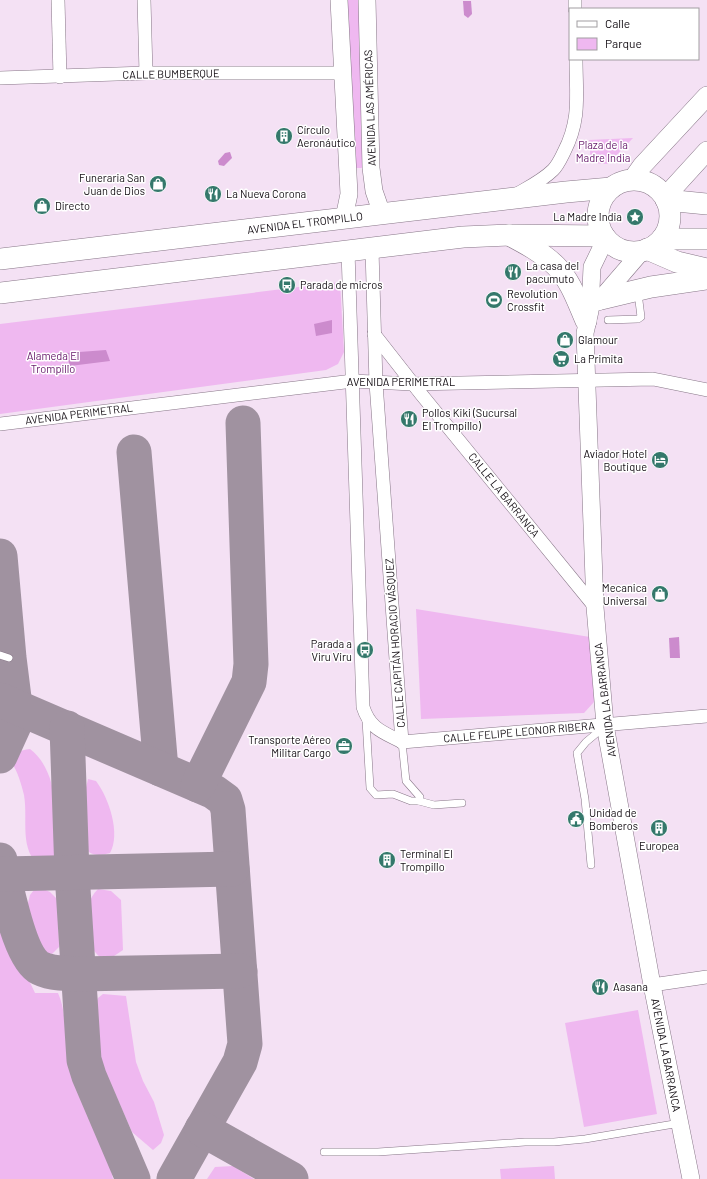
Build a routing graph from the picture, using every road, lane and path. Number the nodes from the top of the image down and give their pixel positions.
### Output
1 (58, 0) edge
2 (144, 0) edge
3 (339, 0) edge
4 (367, 0) edge
5 (576, 60) edge
6 (146, 73) junction
7 (343, 73) junction
8 (60, 77) junction
9 (0, 78) edge
10 (707, 96) edge
11 (707, 106) edge
12 (707, 114) edge
13 (707, 151) edge
14 (348, 168) junction
15 (371, 168) junction
16 (632, 180) junction
17 (611, 188) junction
18 (507, 199) junction
19 (666, 199) junction
20 (707, 204) edge
21 (382, 214) junction
22 (344, 218) junction
23 (509, 235) junction
24 (605, 237) junction
25 (707, 239) edge
26 (650, 246) junction
27 (372, 250) junction
28 (348, 251) junction
29 (0, 259) edge
30 (707, 269) edge
31 (707, 279) edge
32 (637, 290) junction
33 (0, 293) edge
34 (592, 311) junction
35 (608, 320) dead end
36 (374, 334) junction
37 (588, 379) junction
38 (353, 381) junction
39 (376, 383) junction
40 (412, 384) junction
41 (707, 390) edge
42 (0, 424) edge
43 (595, 607) junction
44 (0, 655) edge
45 (9, 658) dead end
46 (707, 716) edge
47 (366, 717) junction
48 (605, 726) junction
49 (402, 742) junction
50 (419, 801) junction
51 (462, 803) dead end
52 (591, 865) dead end
53 (707, 977) edge
54 (652, 985) junction
55 (680, 1123) junction
56 (324, 1152) dead end
57 (691, 1179) edge

1 - 8 street
2 - 6 street
3 - 7 street
4 - 15 street, AVENIDA LAS AMÉRICAS
5 - 18 street
6 - 7 street, CALLE BUMBERQUE
6 - 8 street, CALLE BUMBERQUE
7 - 14 street
8 - 9 street, CALLE BUMBERQUE
10 - 16 main road
11 - 12 main road
13 - 19 main road
14 - 15 street
14 - 22 street
15 - 21 street, AVENIDA LAS AMÉRICAS
16 - 17 main road
16 - 19 main road
17 - 18 main road, AVENIDA EL TROMPILLO
17 - 24 main road
18 - 21 main road, AVENIDA EL TROMPILLO
19 - 20 main road
19 - 26 main road
21 - 22 main road, AVENIDA EL TROMPILLO
22 - 29 main road, AVENIDA EL TROMPILLO
23 - 24 main road
23 - 27 main road
23 - 34 main road
24 - 26 main road
24 - 34 street, AVENIDA LA BARRANCA
25 - 26 main road
26 - 30 main road
26 - 34 street
27 - 28 main road
27 - 36 street, CALLE CAPITÁN HORACIO VÁSQUEZ
28 - 33 main road
28 - 38 street
31 - 32 main road
32 - 34 main road
32 - 35 lane
34 - 37 street, AVENIDA LA BARRANCA
36 - 39 street, CALLE CAPITÁN HORACIO VÁSQUEZ
36 - 40 street, CALLE LA BARRANCA
37 - 40 street, AVENIDA PERIMETRAL
37 - 41 street, AVENIDA PERIMETRAL
37 - 43 street, AVENIDA LA BARRANCA
38 - 39 street, AVENIDA PERIMETRAL
38 - 42 street, AVENIDA PERIMETRAL
38 - 47 street
39 - 40 street, AVENIDA PERIMETRAL
39 - 49 street, CALLE CAPITÁN HORACIO VÁSQUEZ
40 - 43 street, CALLE LA BARRANCA
43 - 48 street, AVENIDA LA BARRANCA
44 - 45 lane
46 - 48 street, CALLE FELIPE LEONOR RIBERA
47 - 49 street, CALLE CAPITÁN HORACIO VÁSQUEZ
47 - 50 lane
48 - 49 street, CALLE FELIPE LEONOR RIBERA
48 - 52 lane
48 - 54 street, AVENIDA LA BARRANCA
49 - 50 lane
50 - 51 lane
53 - 54 street
54 - 55 street, AVENIDA LA BARRANCA
55 - 56 lane
55 - 57 street, AVENIDA LA BARRANCA

